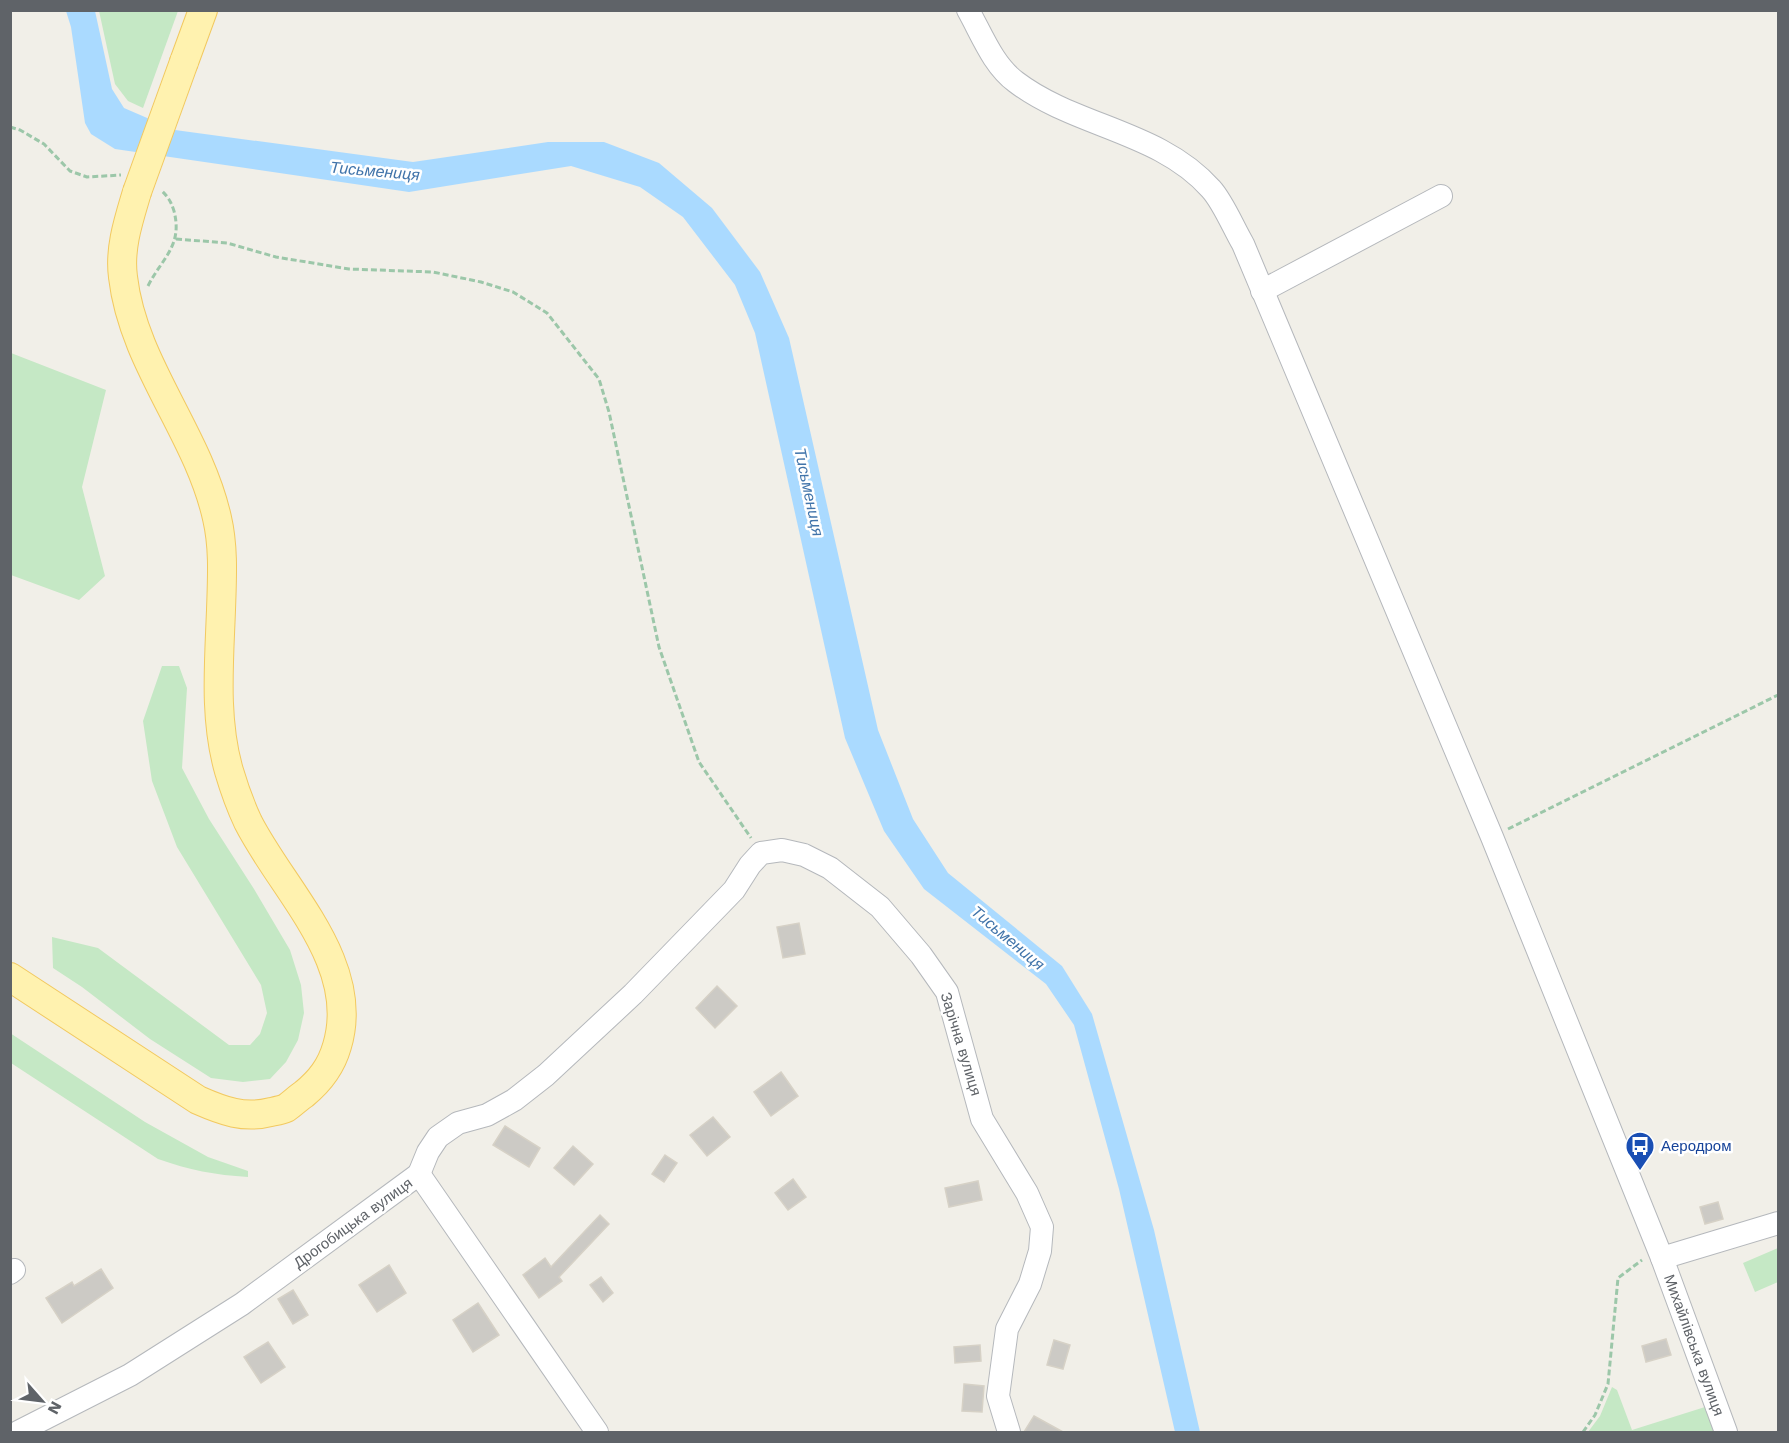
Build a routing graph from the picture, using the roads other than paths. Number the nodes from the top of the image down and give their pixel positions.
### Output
1 (202, 10) edge
2 (968, 10) edge
3 (1441, 196) dead end
4 (1262, 291) junction
5 (10, 977) edge
6 (419, 1174) junction
7 (1779, 1223) edge
8 (1660, 1254) junction
9 (18, 1432) edge
10 (597, 1432) edge
11 (1009, 1432) edge
12 (1726, 1432) edge

1 - 5 main road, bridge
2 - 4 street, Михайлівська вулиця
3 - 4 street
4 - 8 street, Михайлівська вулиця
6 - 9 street, Дрогобицька вулиця
6 - 10 street, Дрогобицька вулиця
6 - 11 street, Зарічна вулиця
7 - 8 street
8 - 12 street, Михайлівська вулиця

